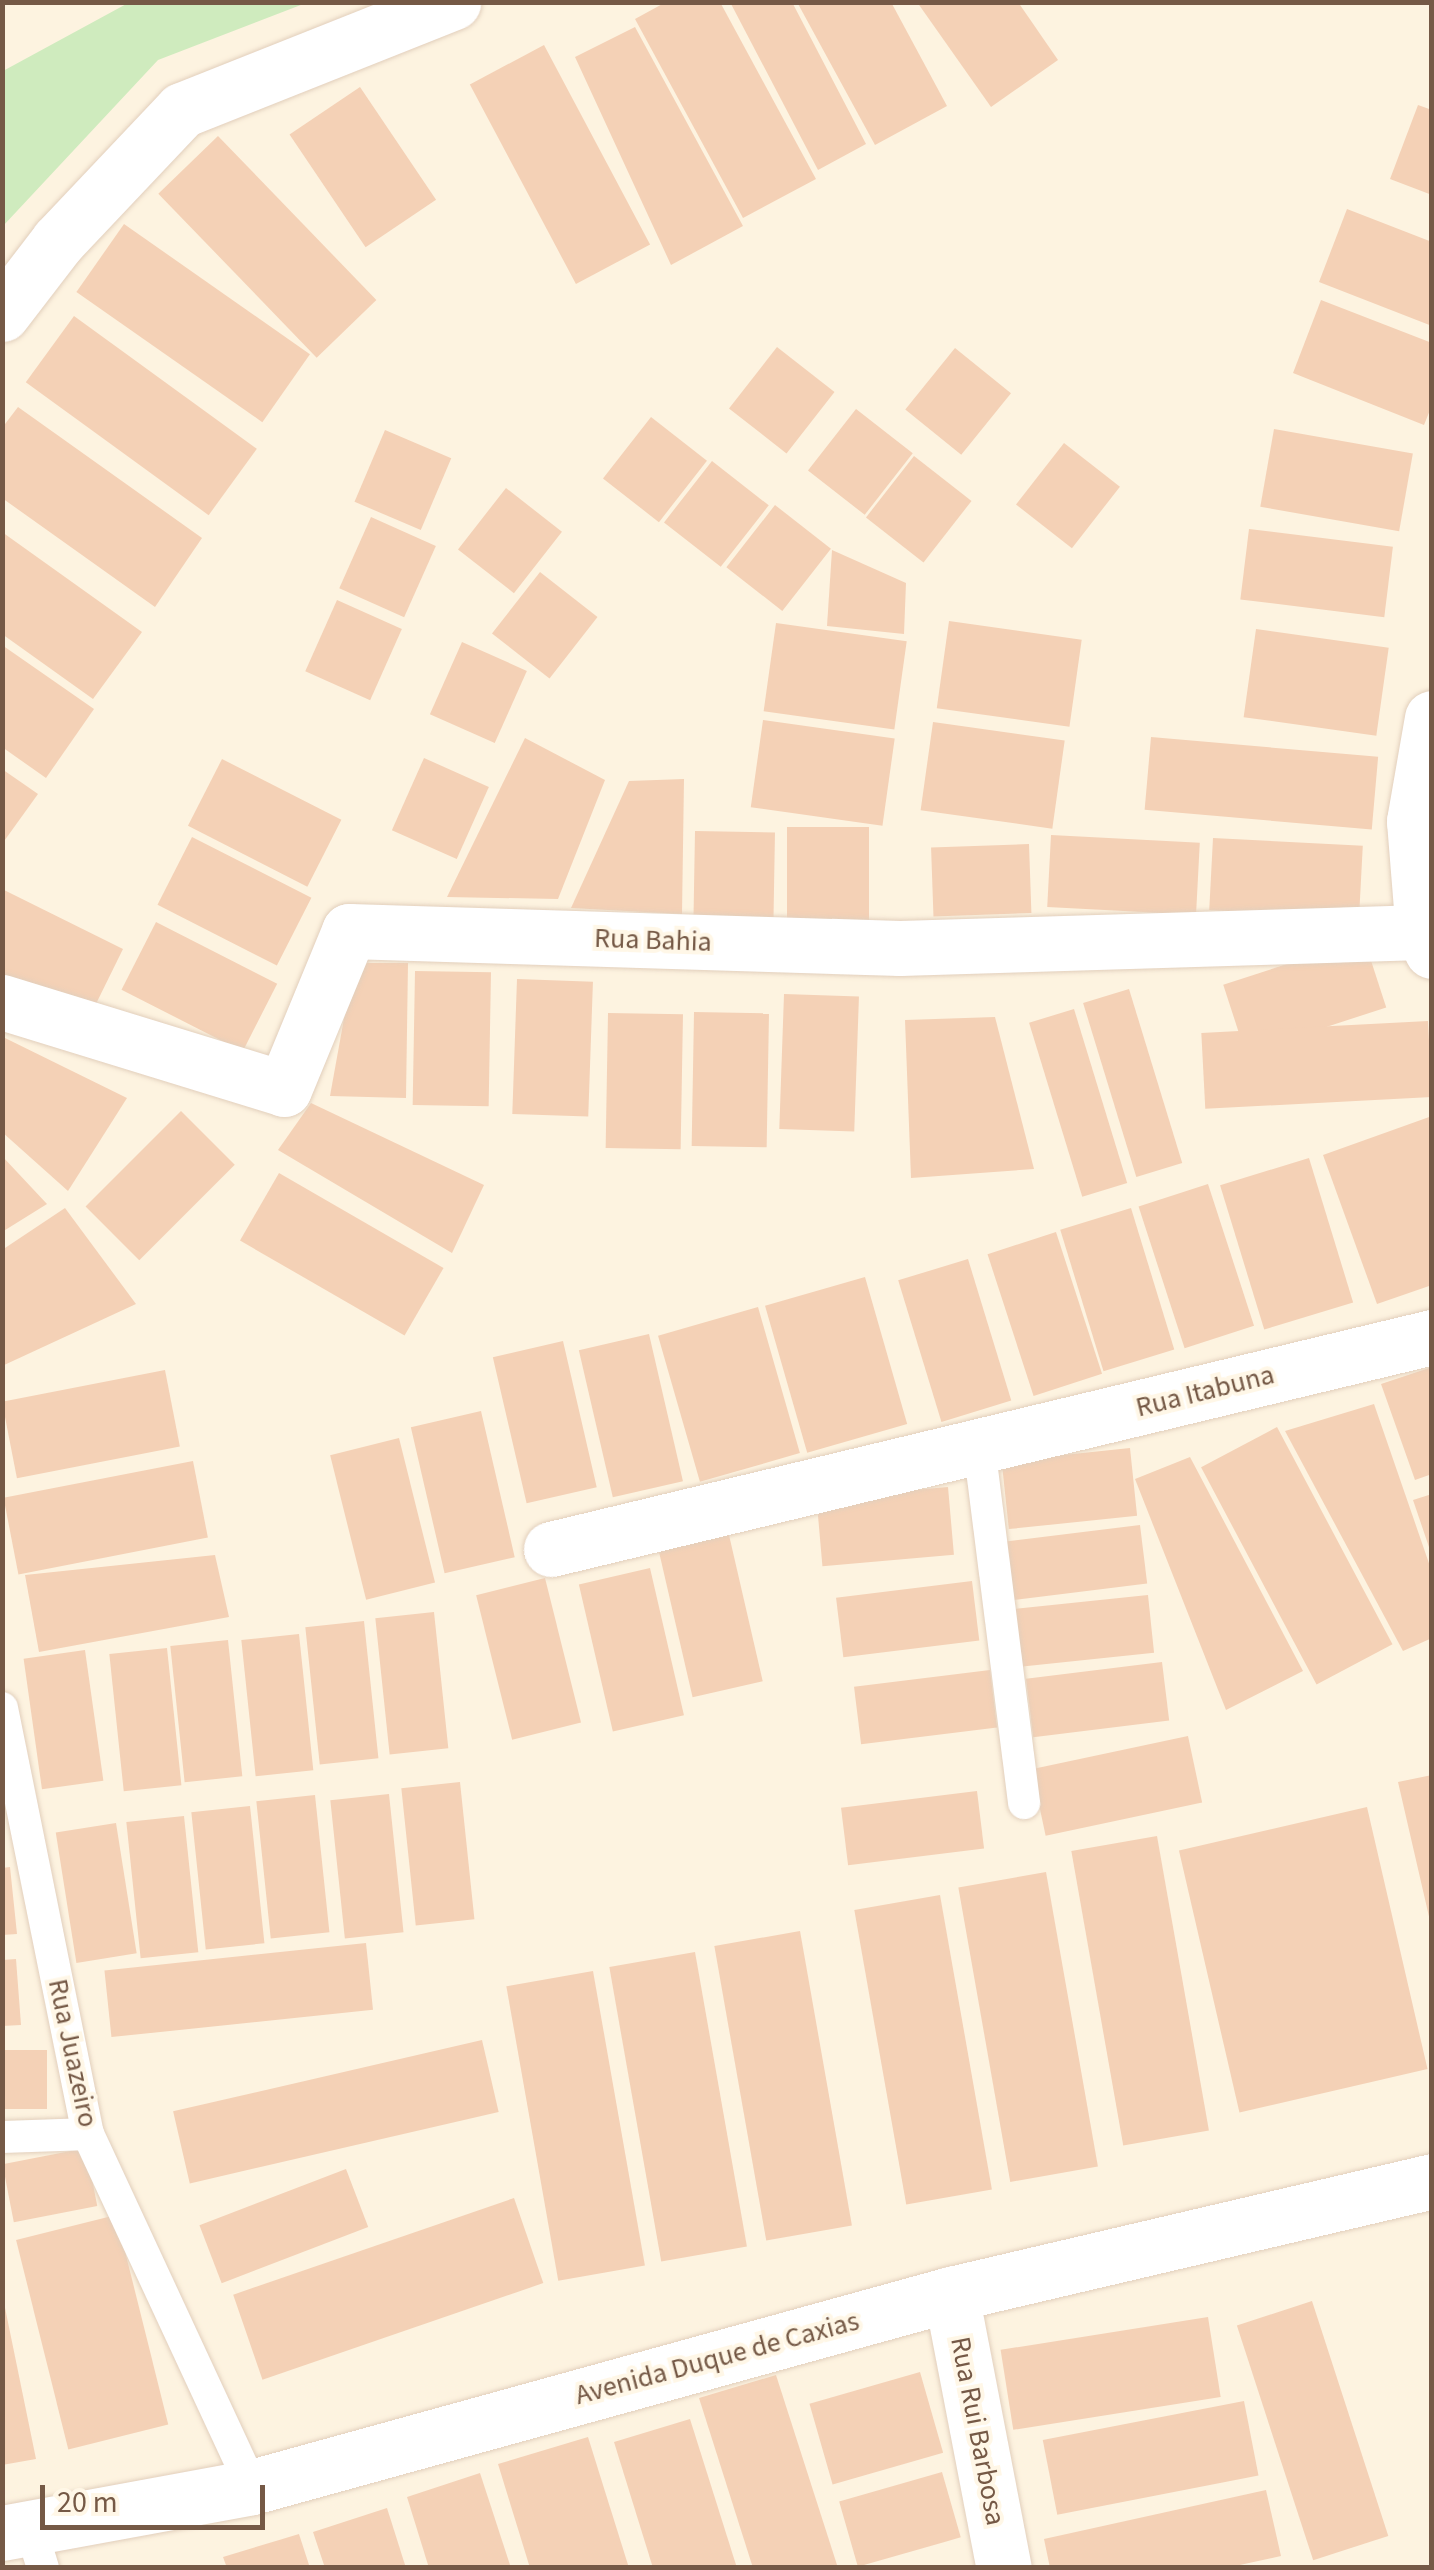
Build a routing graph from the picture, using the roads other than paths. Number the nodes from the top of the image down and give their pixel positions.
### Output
1 (453, 2) edge
2 (2, 314) edge
3 (1432, 718) edge
4 (1427, 942) edge
5 (2, 1002) edge
6 (1432, 1337) edge
7 (979, 1446) junction
8 (551, 1549) dead end
9 (2, 1708) edge
10 (1024, 1803) dead end
11 (88, 2134) junction
12 (2, 2137) edge
13 (1432, 2182) edge
14 (951, 2294) junction
15 (252, 2487) junction
16 (25, 2542) edge
17 (1004, 2568) edge

1 - 2 street
3 - 4 street
4 - 5 street, Rua Bahia
6 - 7 street, Rua Itabuna
7 - 8 street, Rua Itabuna
7 - 10 lane
9 - 11 lane, Rua Juazeiro
11 - 12 lane
11 - 15 lane, Rua Juazeiro
13 - 14 street, Avenida Duque de Caxias
14 - 15 street, Avenida Duque de Caxias
14 - 17 street, Rua Rui Barbosa
15 - 16 street, Avenida Duque de Caxias

